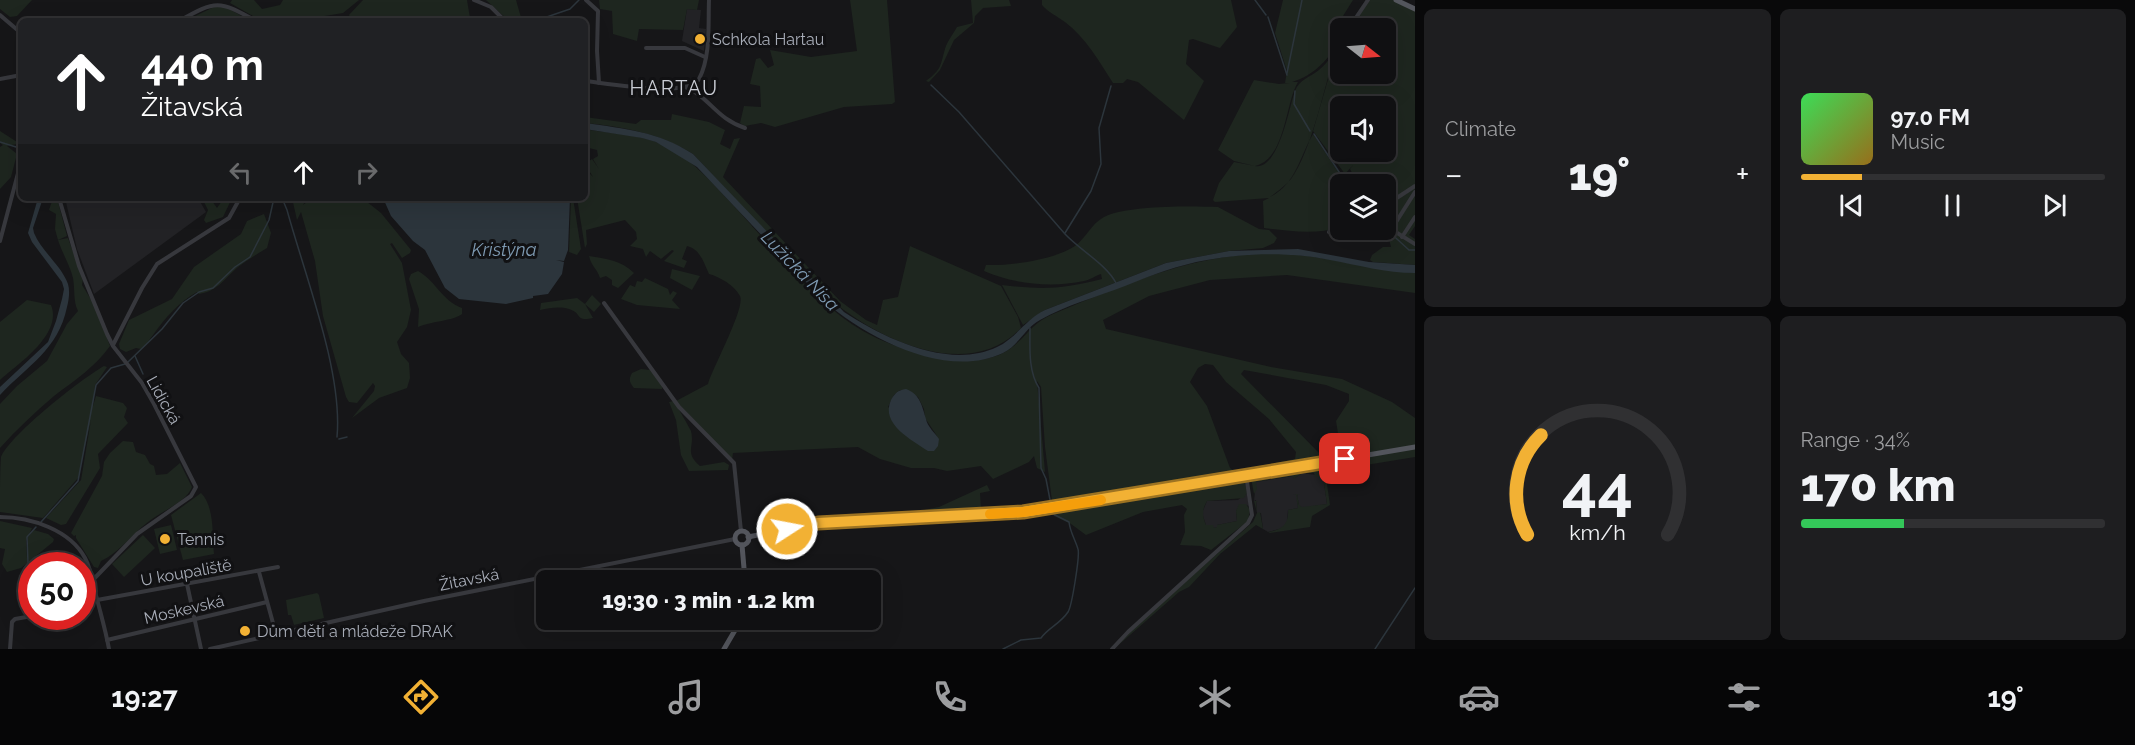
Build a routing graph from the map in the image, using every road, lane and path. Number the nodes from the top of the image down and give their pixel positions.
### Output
1 (474, 0) edge
2 (586, 0) edge
3 (709, 0) edge
4 (1368, 0) edge
5 (1396, 0) edge
6 (1415, 9) edge
7 (0, 15) edge
8 (184, 18) edge
9 (251, 18) edge
10 (503, 18) edge
11 (1356, 18) edge
12 (18, 30) edge
13 (646, 48) dead end
14 (705, 57) junction
15 (18, 76) edge
16 (0, 79) edge
17 (588, 81) edge
18 (600, 83) junction
19 (696, 83) junction
20 (684, 87) junction
21 (695, 92) junction
22 (745, 128) dead end
23 (18, 173) edge
24 (1415, 186) edge
25 (1415, 192) edge
26 (1396, 198) edge
27 (60, 201) edge
28 (238, 201) edge
29 (1415, 217) edge
30 (1396, 222) edge
31 (1396, 233) edge
32 (1402, 237) junction
33 (0, 242) edge
34 (1415, 244) edge
35 (604, 303) dead end
36 (113, 346) junction
37 (1415, 447) edge
38 (1246, 475) junction
39 (0, 517) edge
40 (741, 531) junction
41 (748, 537) junction
42 (735, 539) junction
43 (742, 545) junction
44 (80, 552) edge
45 (278, 567) dead end
46 (744, 570) edge
47 (259, 572) junction
48 (96, 575) edge
49 (187, 585) junction
50 (96, 594) edge
51 (97, 600) junction
52 (267, 602) junction
53 (195, 618) junction
54 (18, 620) edge
55 (735, 630) edge
56 (276, 634) junction
57 (107, 640) junction
58 (10, 649) edge
59 (109, 649) edge
60 (201, 649) edge
61 (210, 649) edge
62 (724, 649) edge
63 (1112, 649) edge

1 - 10 street
2 - 18 street
3 - 14 street
4 - 11 street
5 - 6 main road
7 - 12 street
8 - 9 street
13 - 14 street
14 - 19 street
15 - 16 street
17 - 18 street
18 - 20 street
19 - 20 street
19 - 21 street
20 - 21 street
21 - 22 street
23 - 33 street
24 - 26 street
25 - 30 street
27 - 36 street, Lidická
28 - 36 street
29 - 32 street
31 - 32 street
32 - 34 street
35 - 40 street
36 - 48 street, Lidická
37 - 38 main road
38 - 41 main road
38 - 63 street
39 - 44 street
40 - 41 main road
40 - 42 main road
41 - 43 main road
42 - 43 main road
42 - 56 street, Žitavská
43 - 46 main road
45 - 47 street, U koupaliště
47 - 49 street, U koupaliště
47 - 52 street
49 - 51 street, U koupaliště
49 - 53 street
50 - 51 street
51 - 57 street
52 - 53 street, Moskevská
52 - 56 street
53 - 57 street, Moskevská
53 - 60 street
54 - 58 street
55 - 62 main road
56 - 61 street, Žitavská
57 - 59 street

